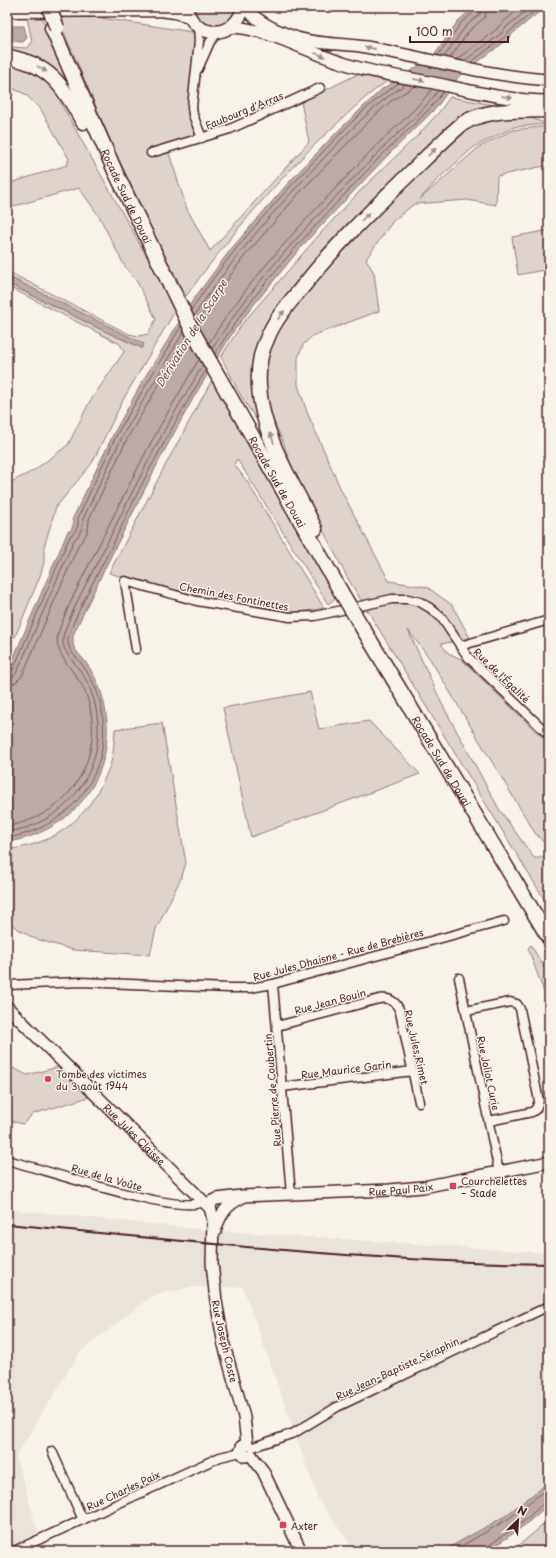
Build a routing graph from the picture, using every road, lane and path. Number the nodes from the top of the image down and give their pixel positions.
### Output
1 (43, 7) edge
2 (49, 7) edge
3 (244, 7) edge
4 (7, 11) edge
5 (187, 12) edge
6 (198, 27) junction
7 (230, 27) junction
8 (54, 28) junction
9 (218, 32) junction
10 (7, 57) edge
11 (196, 74) junction
12 (549, 80) edge
13 (320, 88) dead end
14 (549, 101) edge
15 (549, 110) edge
16 (202, 138) junction
17 (150, 153) dead end
18 (134, 211) junction
19 (179, 299) junction
20 (220, 375) junction
21 (330, 562) junction
22 (344, 592) junction
23 (549, 620) edge
24 (364, 626) junction
25 (460, 646) junction
26 (136, 649) dead end
27 (549, 735) edge
28 (504, 920) dead end
29 (549, 928) edge
30 (549, 938) edge
31 (459, 978) dead end
32 (273, 984) junction
33 (7, 985) edge
34 (389, 999) joint
35 (7, 1007) edge
36 (466, 1011) junction
37 (277, 1026) junction
38 (413, 1071) junction
39 (282, 1087) junction
40 (419, 1102) dead end
41 (489, 1121) junction
42 (7, 1160) edge
43 (549, 1162) edge
44 (499, 1172) junction
45 (291, 1194) junction
46 (249, 1196) junction
47 (212, 1204) junction
48 (224, 1211) junction
49 (213, 1238) junction
50 (549, 1306) edge
51 (248, 1449) junction
52 (52, 1450) dead end
53 (83, 1520) junction
54 (14, 1551) edge
55 (301, 1551) edge

1 - 8 highway, Rocade Sud de Douai
2 - 8 highway, Rocade Sud de Douai, bridge
3 - 7 main road
12 -> 3 street
4 - 5 main road
5 - 6 main road
6 - 9 main road
6 - 11 street
7 - 9 main road
7 -> 14 street
8 - 18 highway, Rocade Sud de Douai
8 - 19 highway, Rocade Sud de Douai
9 - 11 street
10 -> 18 highway
11 - 16 street
13 - 16 street, Faubourg d'Arras
21 -> 15 highway
16 - 17 street, Faubourg d'Arras
18 - 19 highway, Rocade Sud de Douai
19 - 20 highway, Rocade Sud de Douai
20 - 21 highway, Rocade Sud de Douai
20 - 22 highway, Rocade Sud de Douai
21 - 22 highway, Rocade Sud de Douai
22 - 24 highway, Rocade Sud de Douai
23 - 25 street
24 - 29 highway, Rocade Sud de Douai
24 - 30 highway, Rocade Sud de Douai
25 - 26 street, Chemin des Fontinettes
25 - 27 street, Rue de l'Égalité
28 - 32 street, Rue Jules Dhaisne - Rue de Brebières
31 - 36 street, Rue Joliot Curie
32 - 33 street, Rue Jules Dhaisne - Rue de Brebières
32 - 37 street, Rue Pierre de Coubertin
34 - 37 street, Rue Jean Bouin
34 - 38 street, Rue Jules Rimet
35 - 47 street, Rue Jules Claisse
36 - 41 street, Rue Joliot Curie
36 - 41 street
37 - 39 street, Rue Pierre de Coubertin
38 - 39 street, Rue Maurice Garin
38 - 40 street, Rue Jules Rimet
39 - 45 street, Rue Pierre de Coubertin
41 - 44 street, Rue Joliot Curie
42 - 47 street, Rue de la Voûte
43 - 44 street, Rue Paul Paix
44 - 45 street, Rue Paul Paix
45 - 46 street, Rue Paul Paix
46 - 47 street, Rue Paul Paix
46 - 48 street, Rue Paul Paix
47 - 48 street
47 - 49 street, Rue Joseph Coste
48 - 49 street, Rue Joseph Coste
49 - 51 street, Rue Joseph Coste
50 - 51 street, Rue Jean-Baptiste Séraphin
51 - 53 street, Rue Charles Paix
51 - 55 street
52 - 53 street
53 - 54 street, Rue Charles Paix

